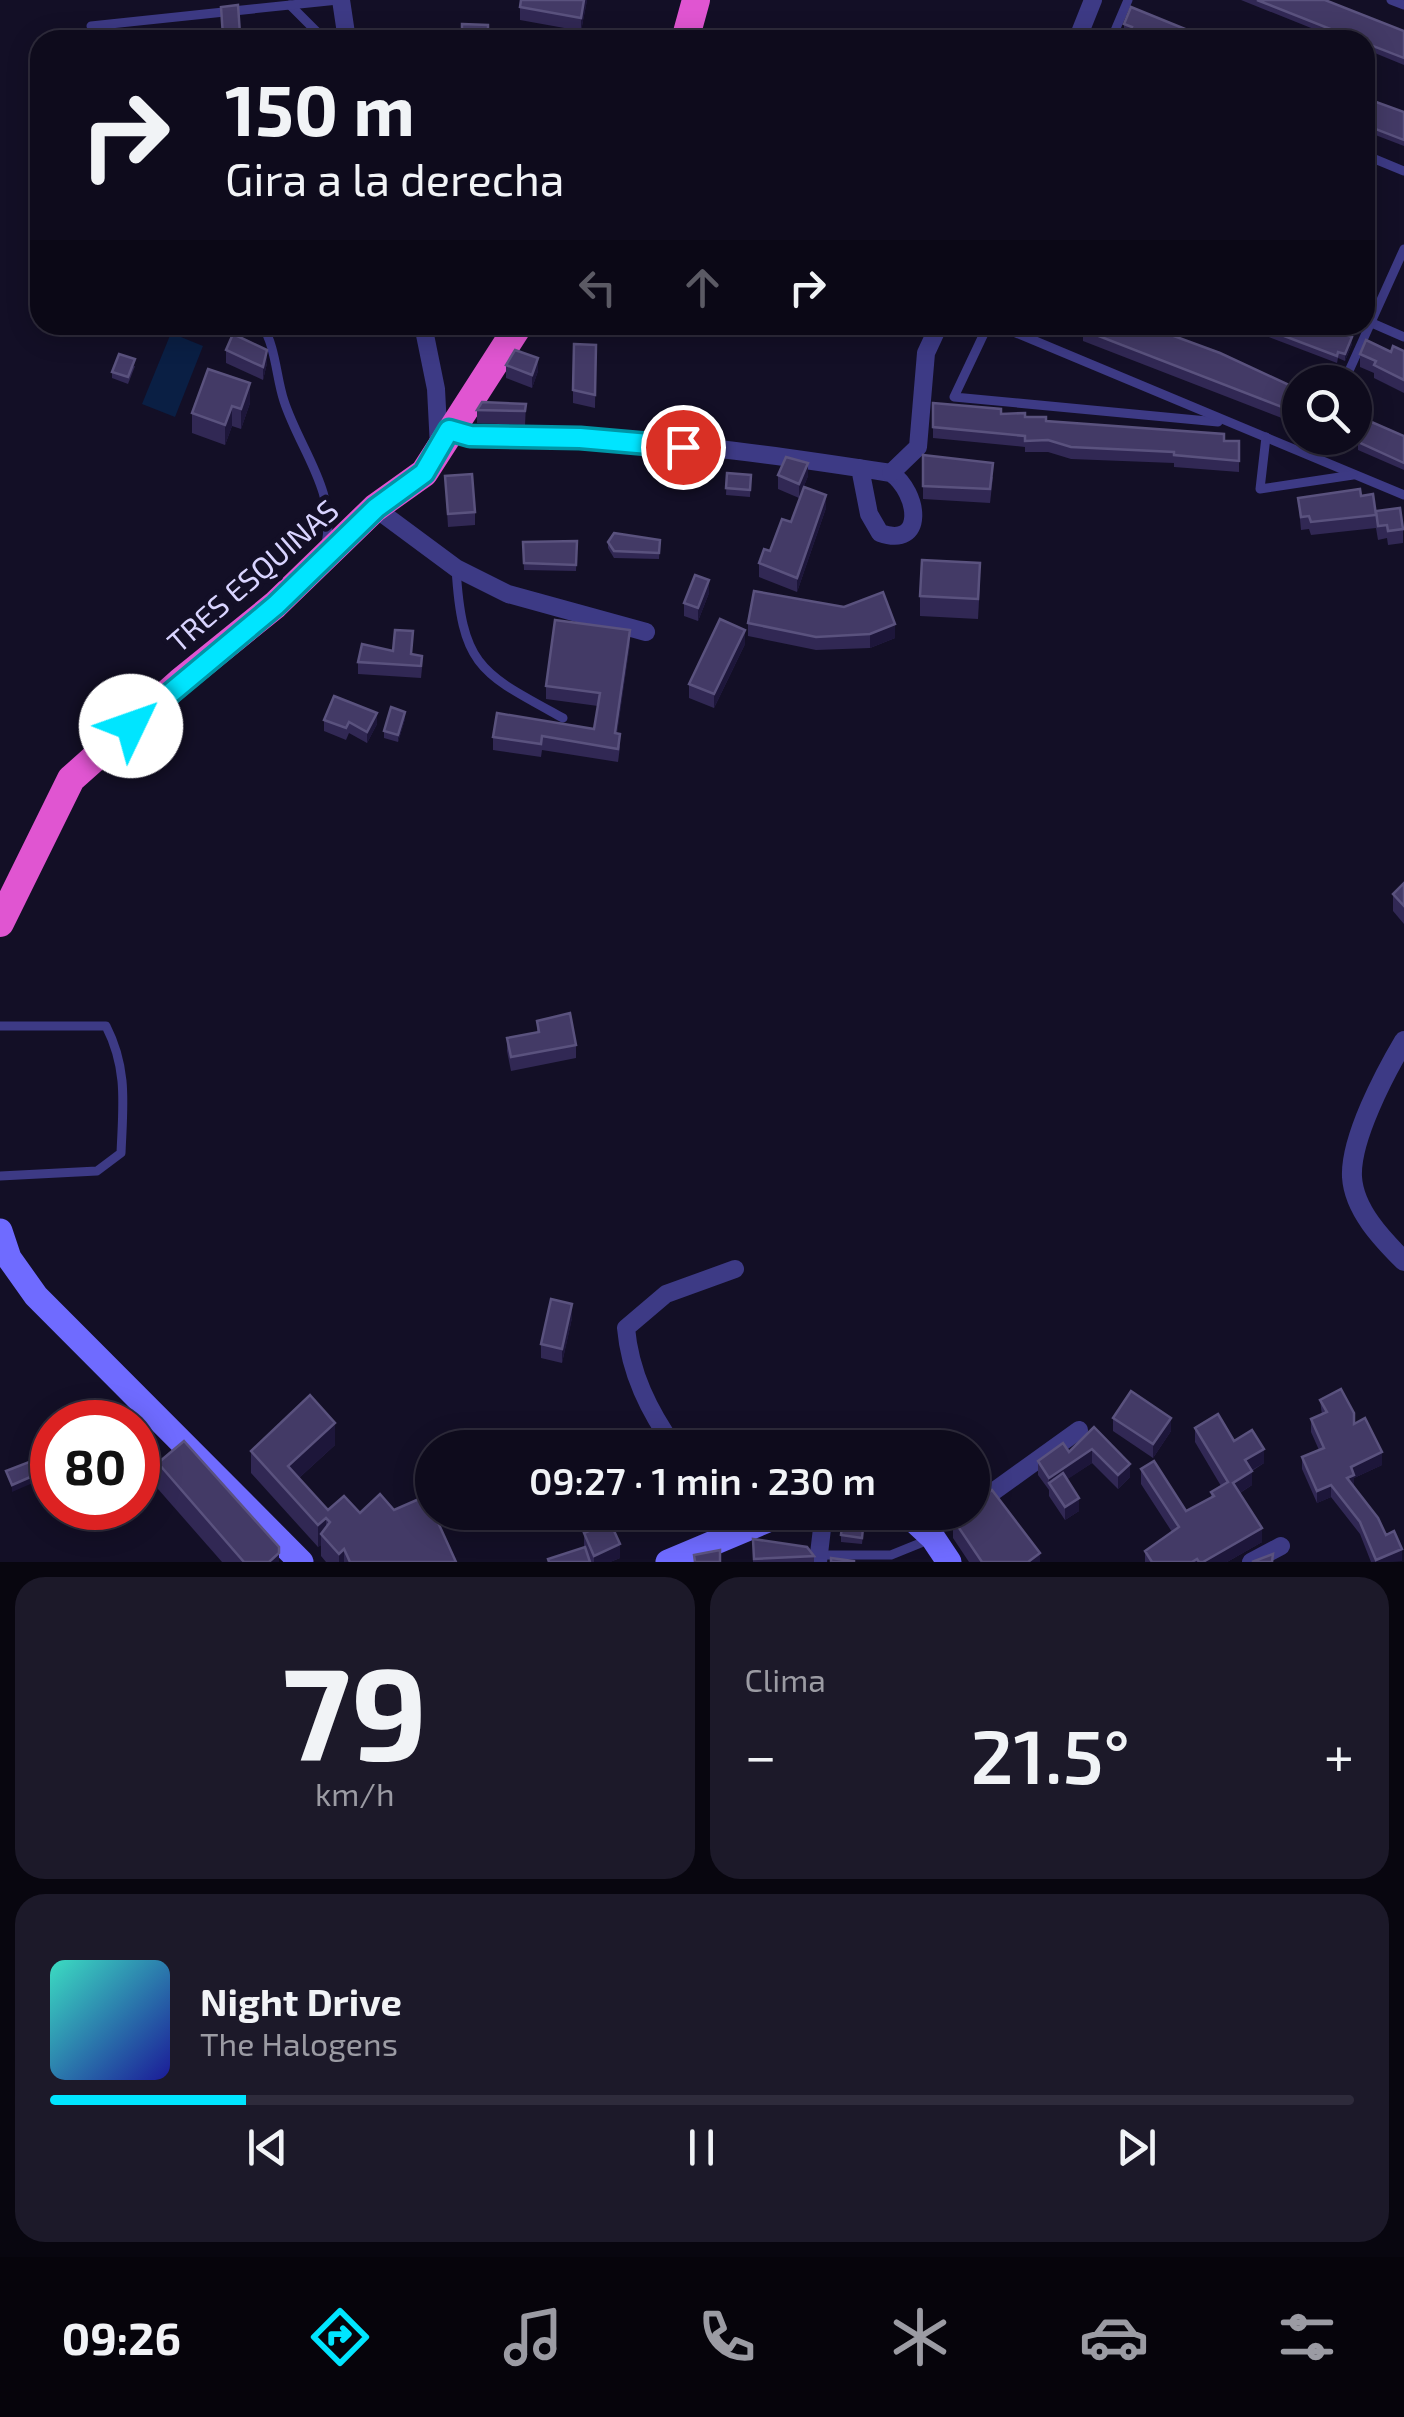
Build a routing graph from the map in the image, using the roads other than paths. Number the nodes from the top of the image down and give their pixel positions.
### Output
1 (340, 0) edge
2 (696, 0) edge
3 (1093, 0) edge
4 (1128, 0) edge
5 (1391, 0) edge
6 (290, 5) junction
7 (1404, 6) edge
8 (91, 26) dead end
9 (315, 30) edge
10 (345, 30) edge
11 (683, 30) edge
12 (1080, 30) edge
13 (1115, 30) edge
14 (1375, 159) edge
15 (1404, 172) edge
16 (1404, 249) edge
17 (1375, 308) edge
18 (1375, 325) edge
19 (265, 335) edge
20 (425, 335) edge
21 (512, 335) edge
22 (934, 335) edge
23 (983, 335) edge
24 (1021, 335) edge
25 (1363, 335) edge
26 (1404, 337) edge
27 (1351, 365) edge
28 (1231, 423) junction
29 (1266, 437) junction
30 (444, 439) junction
31 (1282, 443) edge
32 (1311, 455) edge
33 (860, 468) junction
34 (891, 473) junction
35 (1355, 475) junction
36 (1404, 495) edge
37 (376, 508) junction
38 (323, 562) junction
39 (456, 568) junction
40 (646, 632) dead end
41 (562, 718) dead end
42 (0, 923) edge
43 (0, 1026) edge
44 (1404, 1041) edge
45 (0, 1176) edge
46 (0, 1231) edge
47 (1404, 1261) edge
48 (735, 1269) dead end
49 (662, 1430) edge
50 (1078, 1430) dead end
51 (990, 1494) edge
52 (739, 1530) edge
53 (822, 1530) edge
54 (927, 1530) edge
55 (939, 1530) edge
56 (1282, 1546) dead end
57 (818, 1558) edge
58 (301, 1562) edge
59 (668, 1562) edge
60 (949, 1562) edge
61 (1251, 1562) edge

1 - 6 lane
1 - 10 street
2 - 11 highway
3 - 12 street
4 - 13 lane
5 - 7 lane
6 - 8 lane
6 - 9 lane
14 - 15 lane
16 - 17 lane
18 - 26 lane
19 - 38 lane
20 - 30 street
21 - 30 highway, TRES ESQUINAS
22 - 34 street
23 - 28 lane
24 - 28 lane
25 - 27 lane
28 - 29 lane
29 - 31 lane
29 - 35 lane
30 - 33 street
30 - 37 highway, TRES ESQUINAS
32 - 35 lane
33 - 34 street
33 - 34 street
35 - 36 lane
37 - 38 highway, TRES ESQUINAS
37 - 39 street
38 - 42 highway, TRES ESQUINAS
39 - 40 street
39 - 41 lane
43 - 45 lane
44 - 47 street
46 - 58 main road
48 - 49 street
50 - 51 street
52 - 59 main road
53 - 57 street
54 - 57 lane
55 - 60 main road
56 - 61 street

